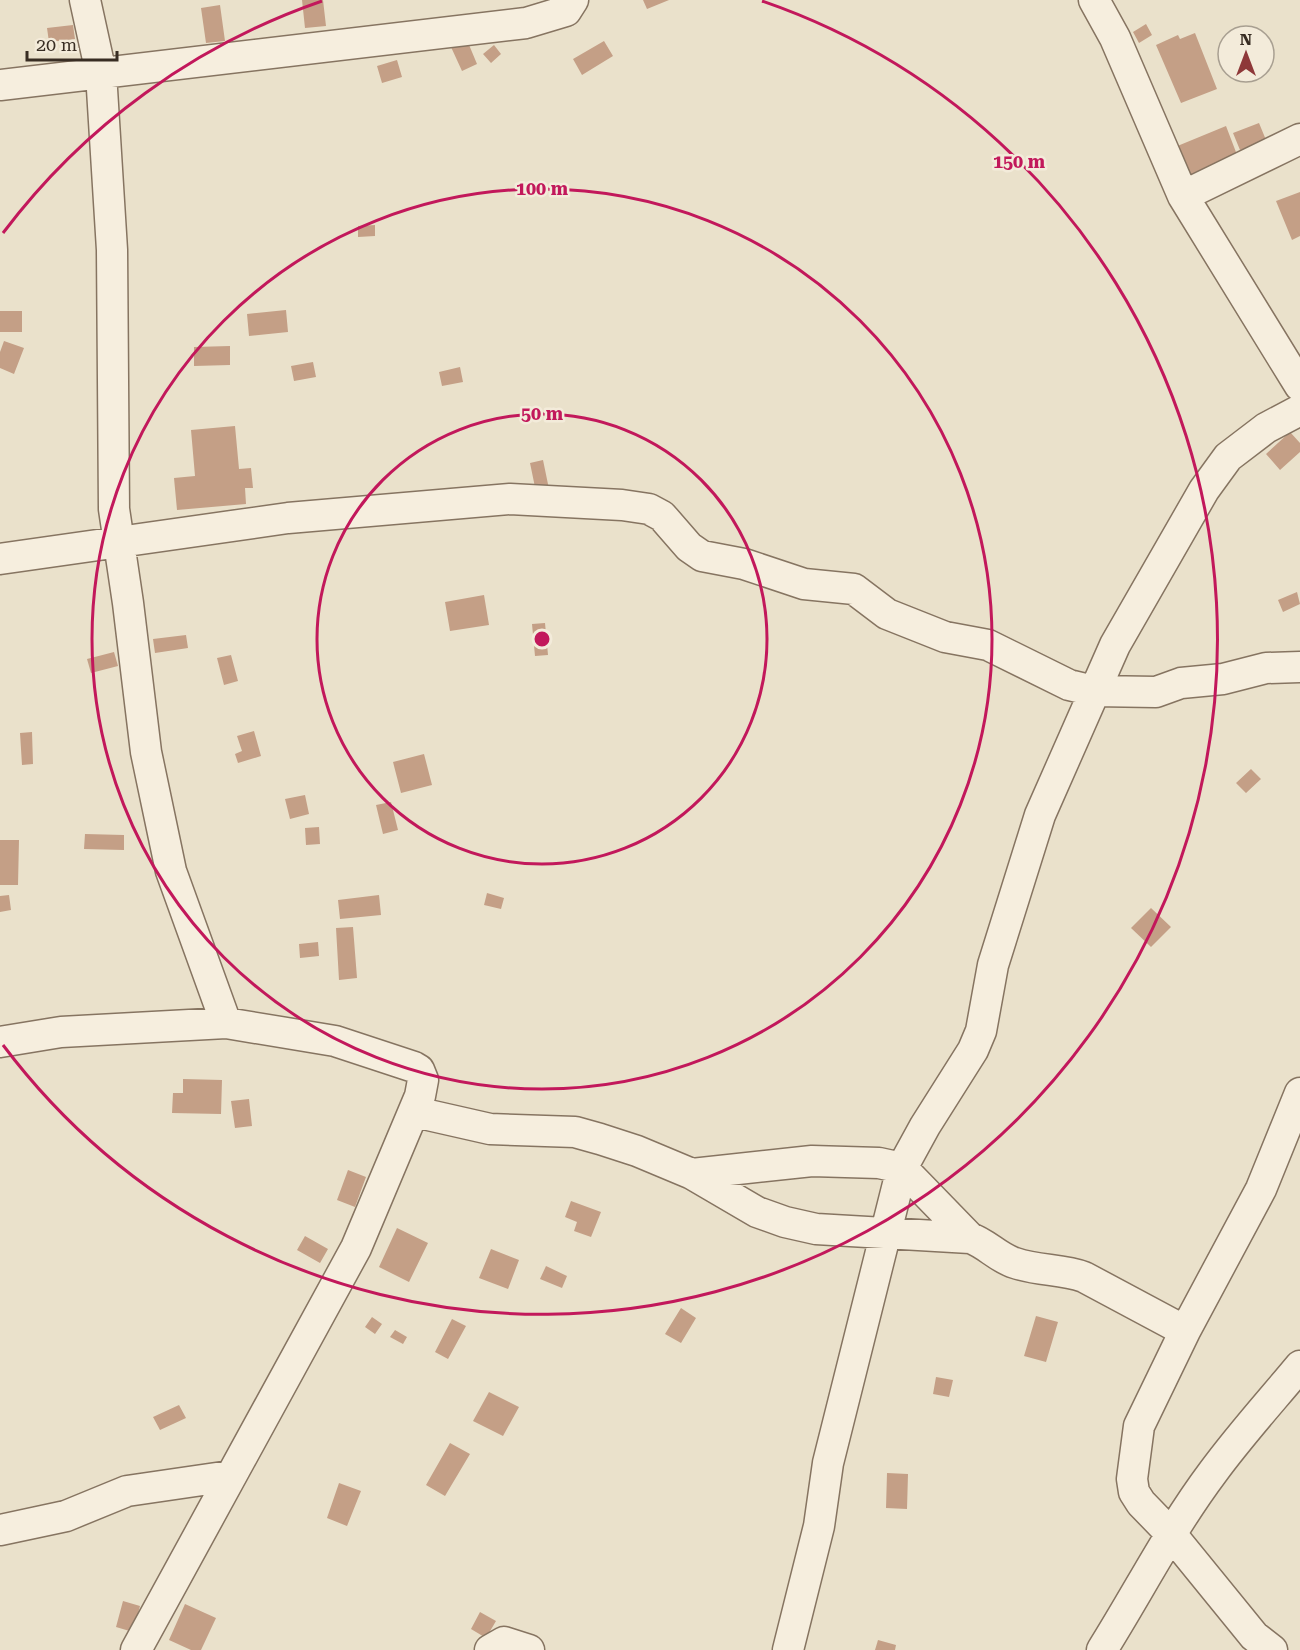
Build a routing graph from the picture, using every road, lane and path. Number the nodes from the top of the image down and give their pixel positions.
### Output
1 (85, 0) edge
2 (573, 0) edge
3 (1094, 0) edge
4 (101, 73) junction
5 (0, 85) edge
6 (1300, 139) edge
7 (1183, 196) junction
8 (1300, 386) edge
9 (1300, 410) edge
10 (118, 543) junction
11 (0, 559) edge
12 (1300, 667) edge
13 (1094, 691) junction
14 (226, 1023) junction
15 (0, 1042) edge
16 (1300, 1093) edge
17 (415, 1112) junction
18 (902, 1168) junction
19 (692, 1174) junction
20 (887, 1233) junction
21 (970, 1238) junction
22 (1185, 1331) junction
23 (1300, 1366) edge
24 (230, 1476) junction
25 (0, 1530) edge
26 (1171, 1534) junction
27 (136, 1650) edge
28 (490, 1650) edge
29 (529, 1650) edge
30 (788, 1650) edge
31 (1102, 1650) edge
32 (1272, 1650) edge

1 - 4 street
2 - 4 street
3 - 7 street
4 - 5 street
4 - 10 street
6 - 7 street
7 - 8 street
9 - 13 street
10 - 11 street
10 - 13 street
10 - 14 street
12 - 13 street
13 - 18 street
14 - 15 street
14 - 17 street
16 - 22 street
17 - 19 street
17 - 24 street
18 - 19 street
18 - 20 street
18 - 21 street
19 - 20 street
20 - 21 street
20 - 30 street
21 - 22 street
22 - 26 street
23 - 26 street
24 - 25 street
24 - 27 street
26 - 31 street
26 - 32 street
28 - 29 street

